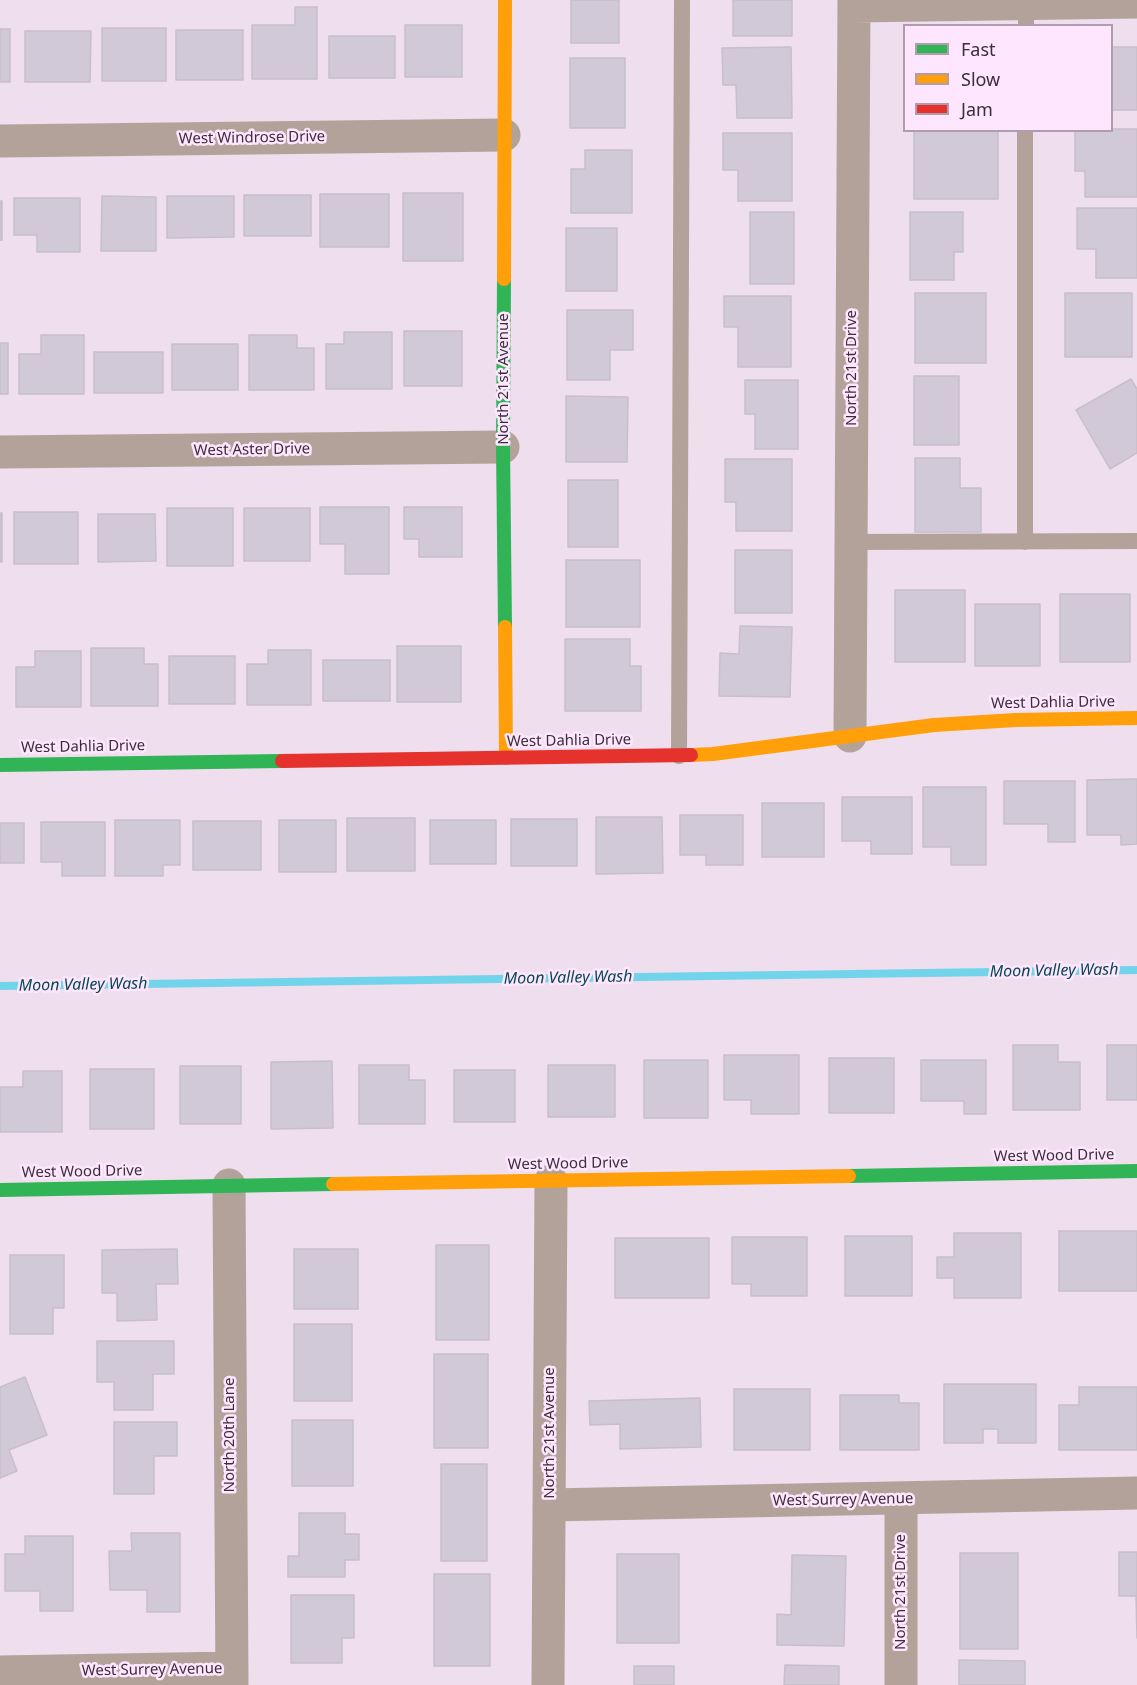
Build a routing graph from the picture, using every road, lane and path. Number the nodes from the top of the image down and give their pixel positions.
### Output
1 (505, 0) edge
2 (682, 0) edge
3 (1137, 2) edge
4 (854, 3) edge
5 (1026, 10) edge
6 (1026, 132) edge
7 (504, 135) junction
8 (0, 141) edge
9 (503, 447) junction
10 (0, 452) edge
11 (1137, 541) edge
12 (850, 542) junction
13 (1025, 542) junction
14 (1137, 718) edge
15 (850, 736) junction
16 (679, 756) junction
17 (506, 758) junction
18 (0, 765) edge
19 (1137, 1171) edge
20 (551, 1180) junction
21 (229, 1185) junction
22 (0, 1190) edge
23 (1137, 1493) edge
24 (901, 1498) junction
25 (550, 1505) junction
26 (0, 1672) edge
27 (232, 1677) edge
28 (548, 1685) edge
29 (901, 1685) edge

1 - 7 street, North 21st Avenue
2 - 16 lane
3 - 5 street
4 - 5 street
4 - 12 street, North 21st Drive
6 - 13 lane
7 - 8 street, West Windrose Drive
7 - 9 street, North 21st Avenue
9 - 10 street, West Aster Drive
9 - 17 street, North 21st Avenue
11 - 13 lane
12 - 13 lane
12 - 15 street, North 21st Drive
14 - 15 street, West Dahlia Drive
15 - 16 street, West Dahlia Drive
16 - 17 street, West Dahlia Drive
17 - 18 street, West Dahlia Drive
19 - 20 street, West Wood Drive
20 - 21 street, West Wood Drive
20 - 25 street, North 21st Avenue
21 - 22 street, West Wood Drive
21 - 27 street, North 20th Lane
23 - 24 street, West Surrey Avenue
24 - 25 street, West Surrey Avenue
24 - 29 street, North 21st Drive
25 - 28 street, North 21st Avenue
26 - 27 street, West Surrey Avenue

